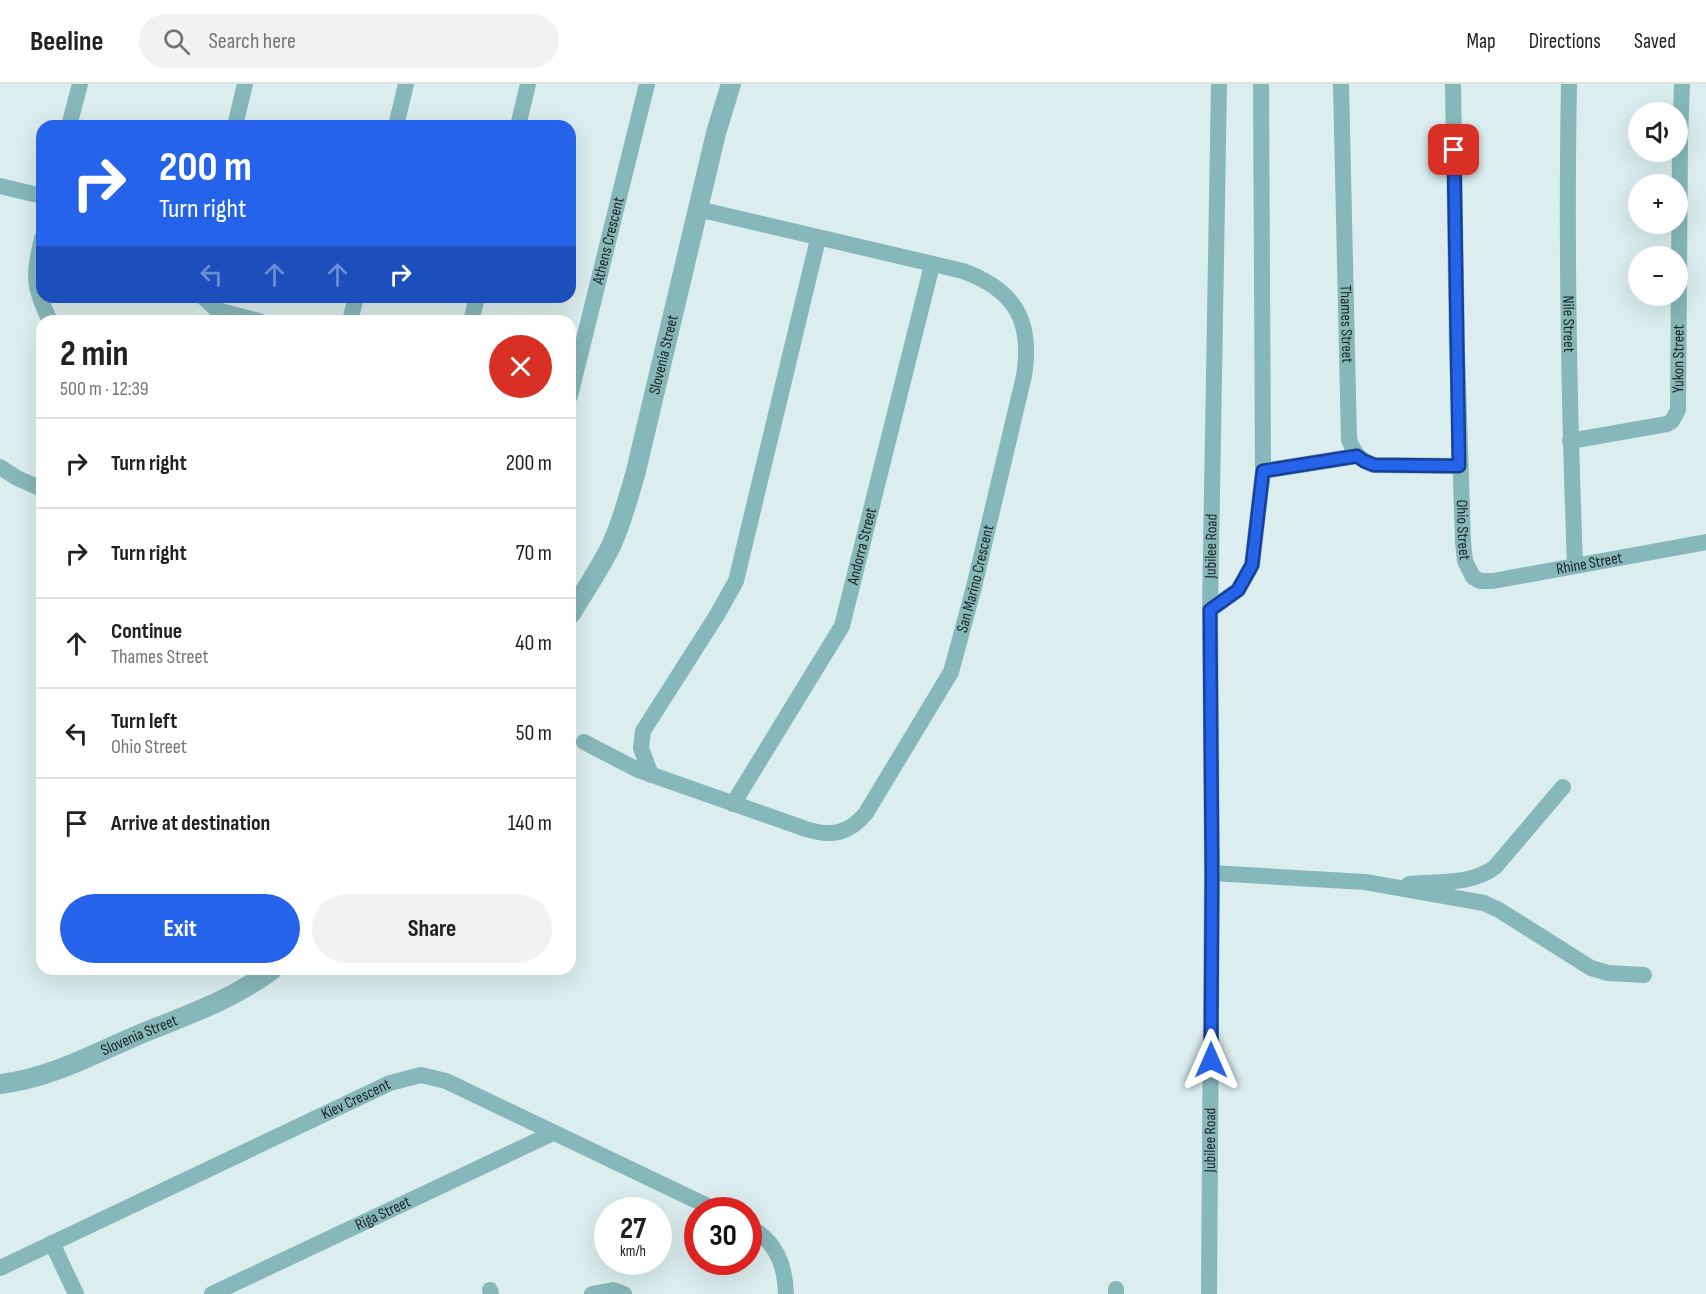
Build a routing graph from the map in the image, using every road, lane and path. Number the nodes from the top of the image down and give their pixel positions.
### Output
1 (80, 84) edge
2 (245, 84) edge
3 (406, 84) edge
4 (528, 84) edge
5 (647, 84) edge
6 (731, 84) edge
7 (1219, 84) edge
8 (1261, 84) edge
9 (1341, 84) edge
10 (1453, 84) edge
11 (1569, 84) edge
12 (1682, 84) edge
13 (71, 120) edge
14 (236, 120) edge
15 (397, 120) edge
16 (519, 120) edge
17 (0, 186) edge
18 (36, 195) edge
19 (698, 209) junction
20 (818, 238) junction
21 (932, 265) junction
22 (209, 303) edge
23 (236, 315) edge
24 (576, 372) edge
25 (1570, 441) junction
26 (1357, 456) junction
27 (1459, 466) junction
28 (0, 467) edge
29 (1263, 471) junction
30 (36, 486) edge
31 (1706, 542) edge
32 (1575, 565) junction
33 (1473, 577) joint
34 (576, 605) edge
35 (1210, 610) junction
36 (584, 742) dead end
37 (651, 774) junction
38 (1563, 787) dead end
39 (734, 804) junction
40 (1212, 873) junction
41 (1392, 887) junction
42 (264, 975) edge
43 (1644, 975) dead end
44 (0, 1084) edge
45 (553, 1133) junction
46 (688, 1197) edge
47 (762, 1235) edge
48 (52, 1243) junction
49 (0, 1268) edge
50 (76, 1294) edge
51 (212, 1294) edge
52 (592, 1294) edge
53 (624, 1294) edge
54 (786, 1294) edge
55 (1209, 1294) edge

1 - 13 street
2 - 14 street
3 - 15 street
4 - 16 street
5 - 24 street, Athens Crescent
6 - 19 street, Slovenia Street
7 - 35 street, Jubilee Road
8 - 29 street
9 - 26 street, Thames Street
10 - 27 street, Ohio Street
11 - 25 street, Nile Street
12 - 25 street, Yukon Street
17 - 18 street
19 - 20 street, San Marino Crescent
19 - 34 street, Slovenia Street
20 - 21 street, San Marino Crescent
20 - 37 street
21 - 39 street, Andorra Street
21 - 39 street, San Marino Crescent
22 - 23 street
25 - 32 street, Nile Street
26 - 27 street
26 - 29 street
27 - 33 street, Ohio Street
28 - 30 street
29 - 35 street
31 - 32 street, Rhine Street
32 - 33 street, Rhine Street
35 - 40 street, Jubilee Road
36 - 37 street, San Marino Crescent
37 - 39 street, San Marino Crescent
38 - 41 street
40 - 41 street
40 - 55 street, Jubilee Road
41 - 43 street
42 - 44 street, Slovenia Street
45 - 46 street, Kiev Crescent
45 - 48 street, Kiev Crescent
45 - 51 street, Riga Street
47 - 54 street
48 - 49 street, Kiev Crescent
48 - 50 street
52 - 53 street

